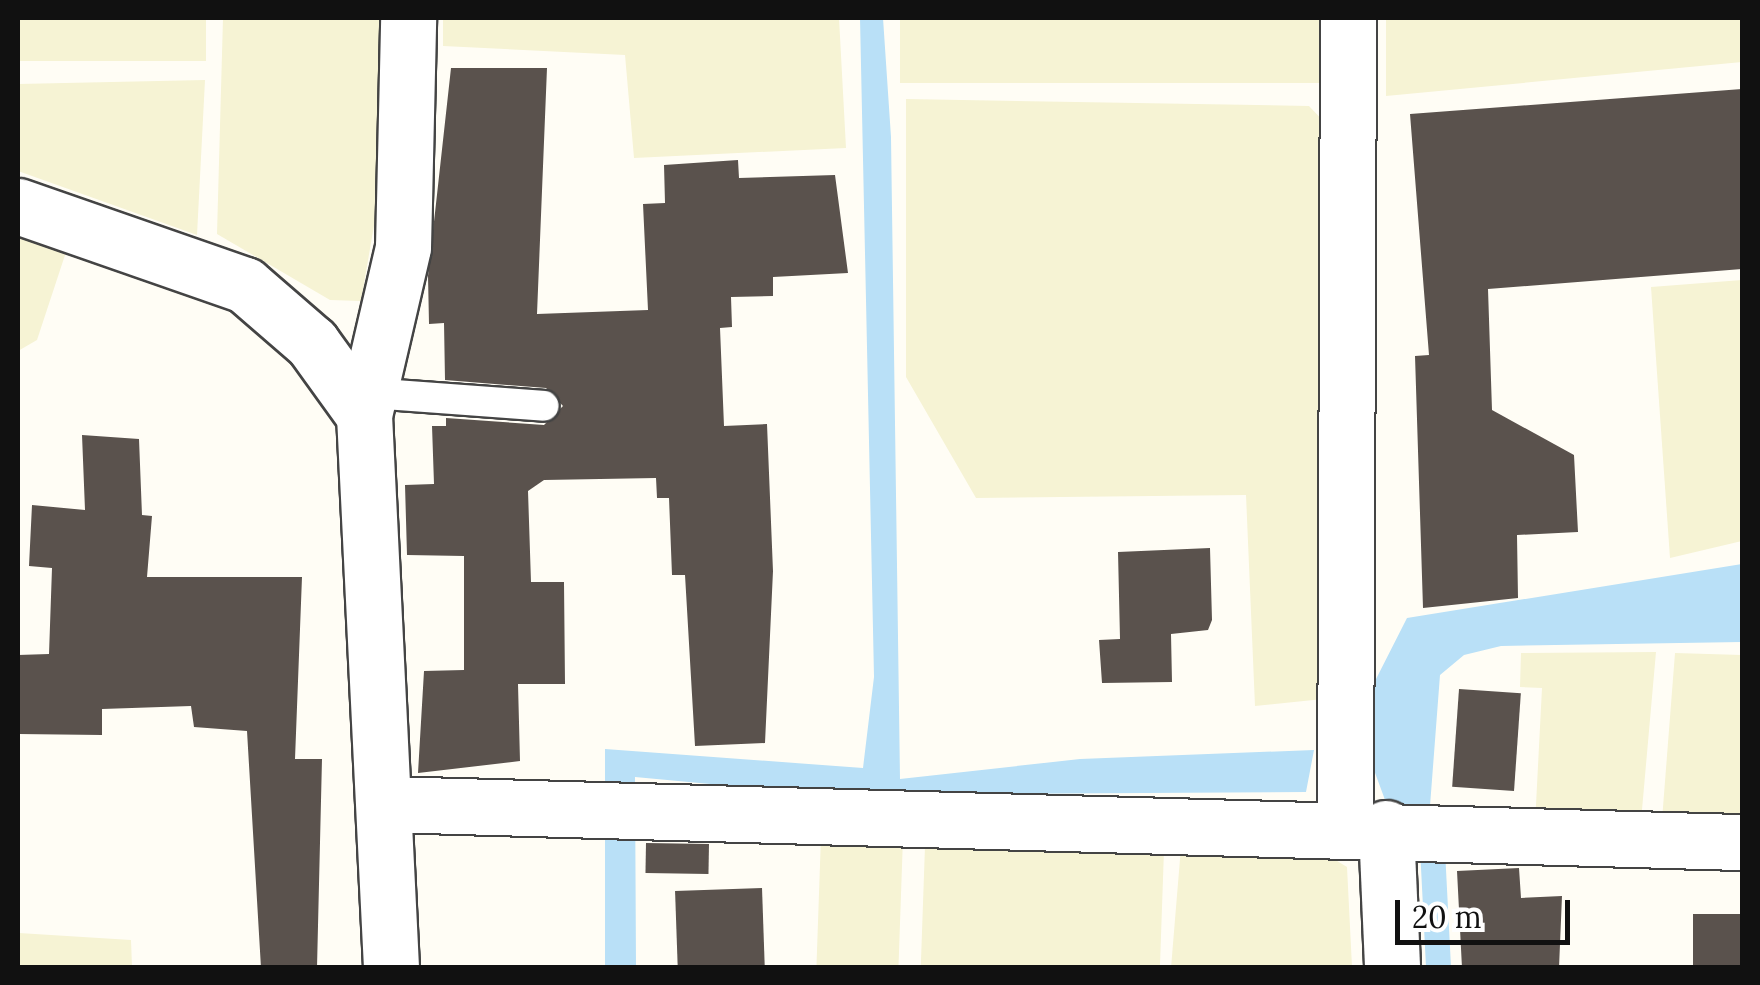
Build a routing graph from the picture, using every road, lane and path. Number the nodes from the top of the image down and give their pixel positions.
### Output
1 (408, 18) edge
2 (1348, 18) edge
3 (18, 206) edge
4 (367, 404) junction
5 (544, 406) dead end
6 (387, 804) junction
7 (1366, 827) junction
8 (1742, 842) edge
9 (391, 968) edge
10 (1392, 968) edge

1 - 4 street
2 - 7 street
3 - 4 street
4 - 5 lane
4 - 6 street
6 - 7 street
6 - 9 street
7 - 8 street
7 - 10 street

